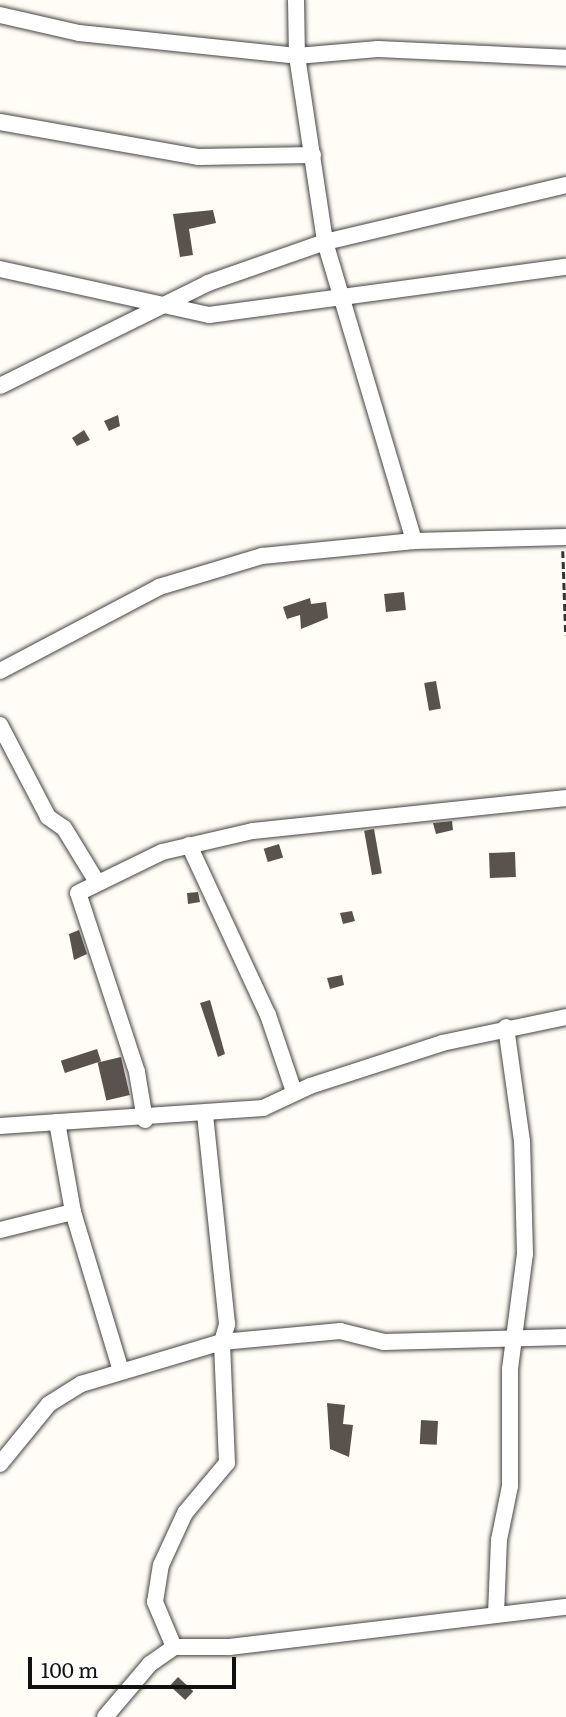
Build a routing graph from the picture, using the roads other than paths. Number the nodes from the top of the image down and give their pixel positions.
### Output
1 (296, 0) edge
2 (0, 15) edge
3 (297, 56) junction
4 (566, 58) edge
5 (0, 122) edge
6 (313, 155) junction
7 (566, 185) edge
8 (325, 242) junction
9 (566, 267) edge
10 (0, 269) edge
11 (341, 299) junction
12 (158, 305) junction
13 (0, 386) edge
14 (565, 537) edge
15 (414, 541) junction
16 (0, 671) edge
17 (0, 725) edge
18 (566, 798) edge
19 (189, 845) junction
20 (97, 882) junction
21 (566, 1017) edge
22 (506, 1027) junction
23 (295, 1093) junction
24 (205, 1116) junction
25 (145, 1120) junction
26 (57, 1122) junction
27 (0, 1126) edge
28 (73, 1212) junction
29 (0, 1230) edge
30 (566, 1337) edge
31 (514, 1339) junction
32 (222, 1342) junction
33 (121, 1371) junction
34 (0, 1463) edge
35 (566, 1607) edge
36 (496, 1614) junction
37 (174, 1647) junction
38 (106, 1717) edge

1 - 3 street
2 - 3 street
3 - 4 street
3 - 6 street
5 - 6 street
6 - 8 street
7 - 8 street
8 - 11 street
8 - 12 street
9 - 11 street
10 - 12 street
11 - 12 street
11 - 15 street
12 - 13 street
14 - 15 street
15 - 16 street
17 - 20 street
18 - 19 street
19 - 20 street
19 - 23 street
20 - 25 street
21 - 22 street
22 - 23 street
22 - 31 street
23 - 24 street
24 - 25 street
24 - 32 street
25 - 26 street
26 - 27 street
26 - 28 street
28 - 29 street
28 - 33 street
30 - 31 street
31 - 32 street
31 - 36 street
32 - 33 street
32 - 37 street
33 - 34 street
35 - 36 street
36 - 37 street
37 - 38 street

